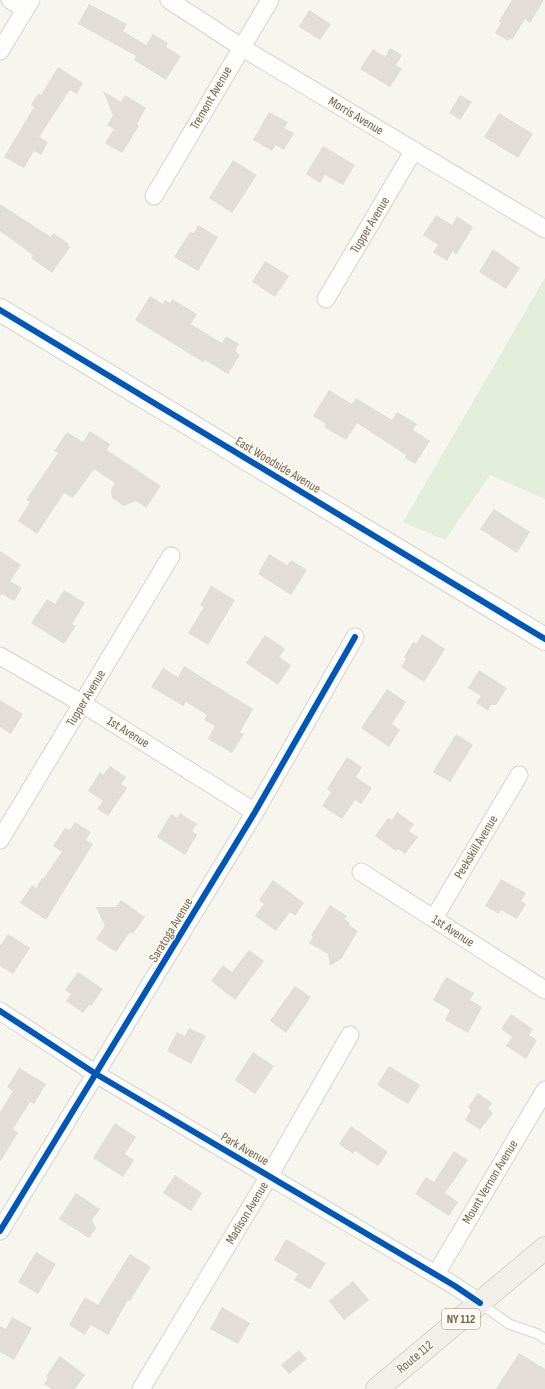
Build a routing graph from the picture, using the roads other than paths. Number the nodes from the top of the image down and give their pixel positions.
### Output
1 (10, 0) edge
2 (169, 0) edge
3 (270, 0) edge
4 (28, 5) edge
5 (241, 47) junction
6 (0, 51) edge
7 (414, 150) junction
8 (154, 196) dead end
9 (545, 229) edge
10 (326, 300) dead end
11 (0, 310) edge
12 (171, 556) dead end
13 (355, 637) dead end
14 (545, 639) edge
15 (0, 656) edge
16 (83, 704) junction
17 (519, 775) dead end
18 (255, 812) junction
19 (0, 840) edge
20 (362, 872) dead end
21 (434, 918) junction
22 (545, 990) edge
23 (0, 1011) edge
24 (350, 1035) dead end
25 (96, 1074) junction
26 (545, 1090) edge
27 (269, 1176) junction
28 (0, 1232) edge
29 (545, 1248) edge
30 (436, 1274) junction
31 (480, 1303) junction
32 (545, 1339) edge
33 (379, 1388) edge
34 (141, 1389) edge

1 - 4 street
2 - 5 street, Morris Avenue
3 - 5 street, Tremont Avenue
4 - 6 street
5 - 7 street, Morris Avenue
5 - 8 street, Tremont Avenue
7 - 9 street, Morris Avenue
7 - 10 street, Tupper Avenue
11 - 14 main road, East Woodside Avenue
12 - 16 street, Tupper Avenue
13 - 18 street, Saratoga Avenue
15 - 16 street, 1st Avenue
16 - 18 street, 1st Avenue
16 - 19 street, Tupper Avenue
17 - 21 street, Peekskill Avenue
18 - 25 street, Saratoga Avenue
20 - 21 street, 1st Avenue
21 - 22 street, 1st Avenue
23 - 25 street, Park Avenue
24 - 27 street, Madison Avenue
25 - 27 street, Park Avenue
25 - 28 street, Saratoga Avenue
26 - 30 street, Mount Vernon Avenue
27 - 30 street, Park Avenue
27 - 34 street, Madison Avenue
29 - 31 main road, Route 112 / NY 112
30 - 31 street, Park Avenue
31 - 32 lane
31 - 33 main road, Route 112 / NY 112

